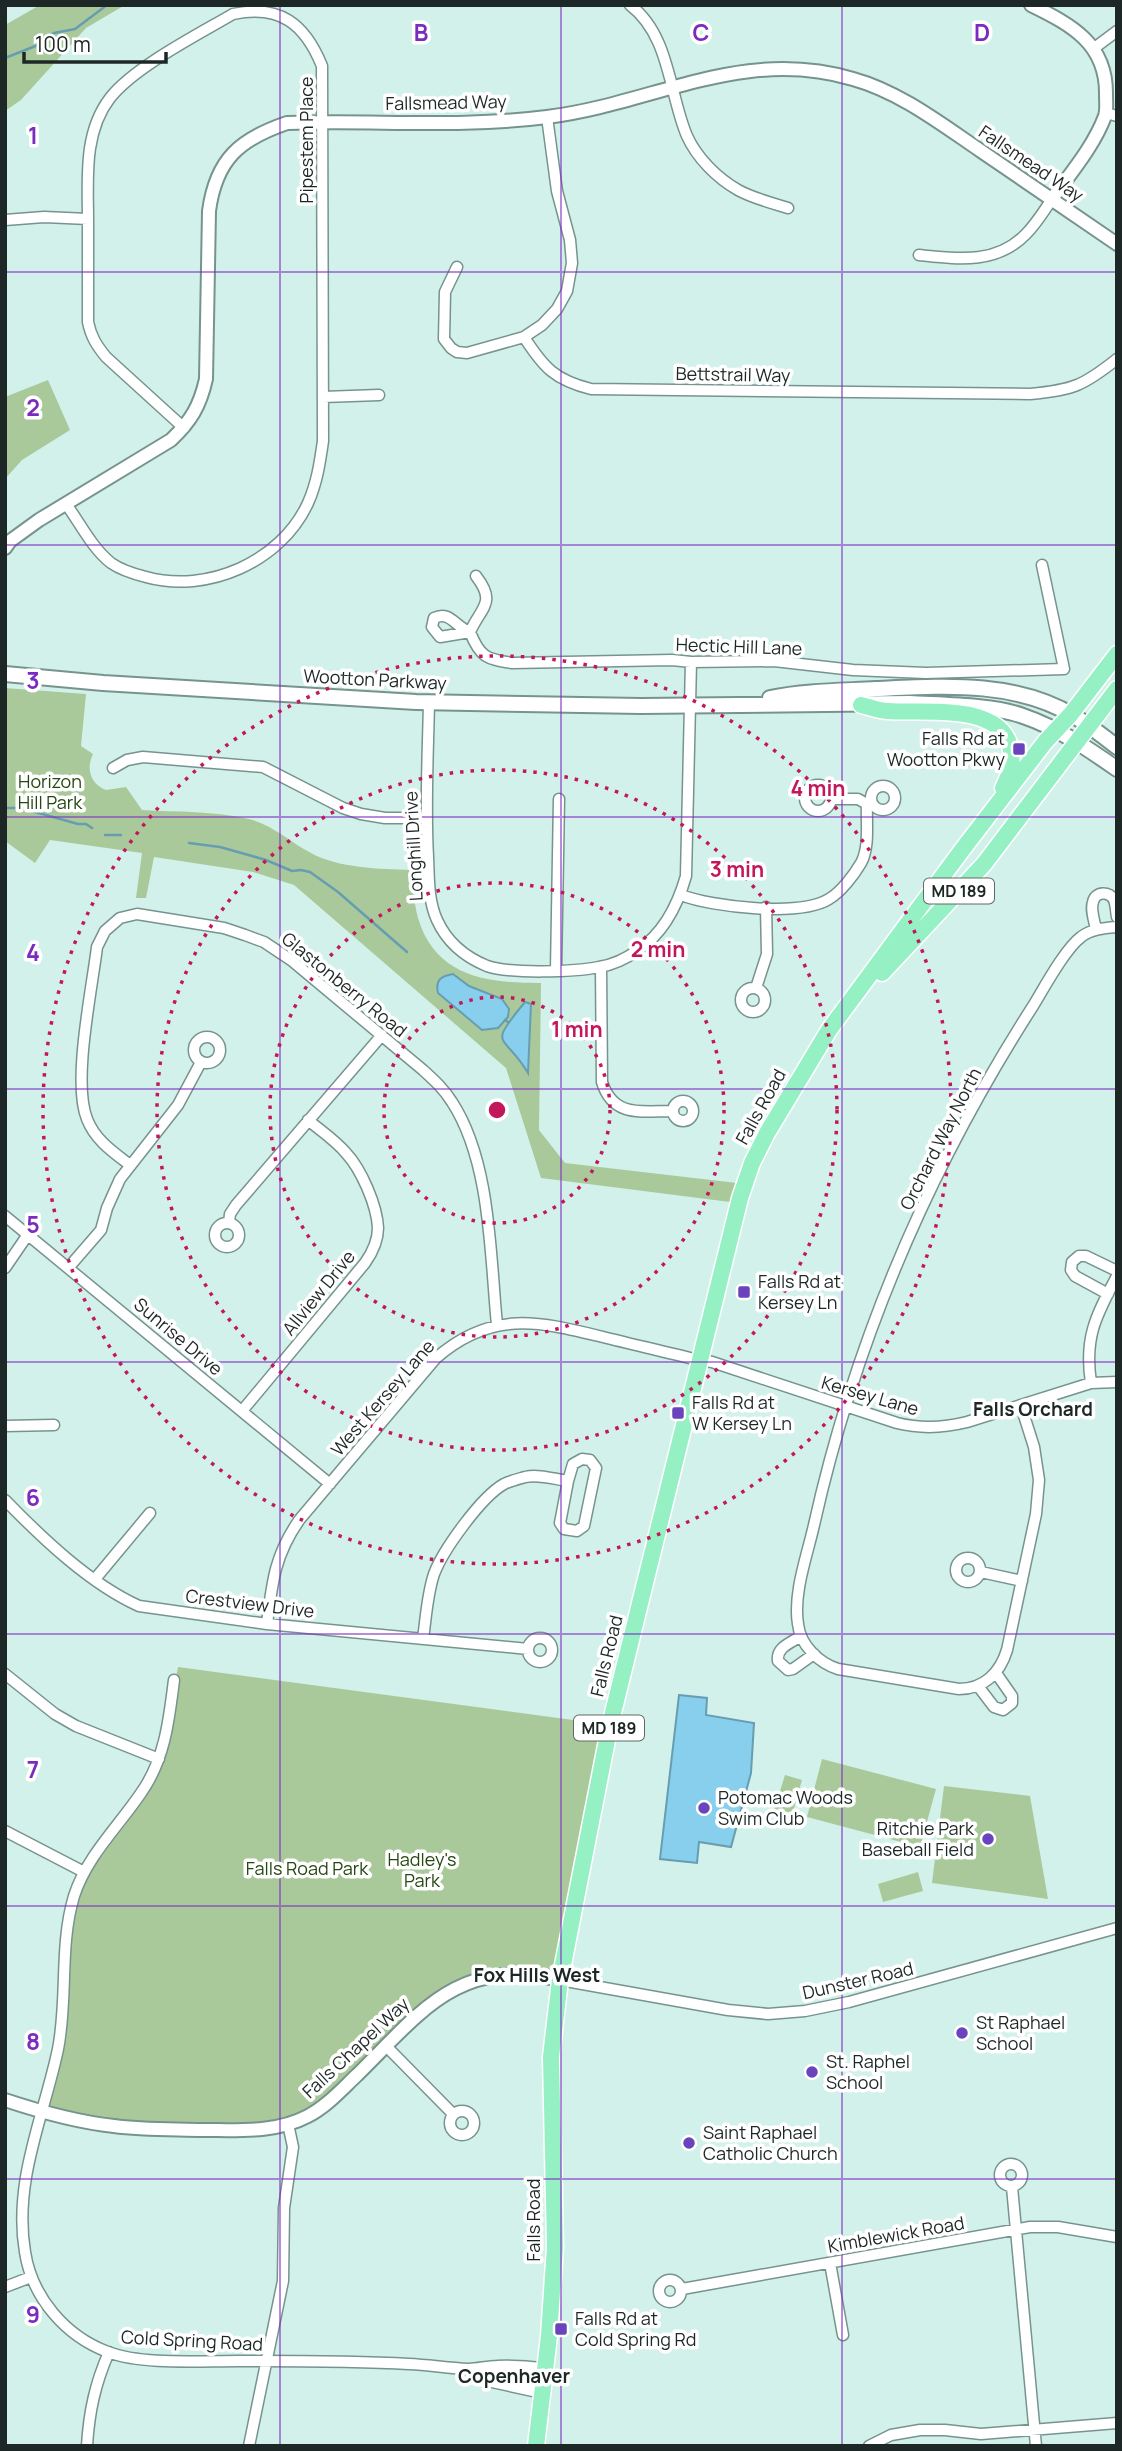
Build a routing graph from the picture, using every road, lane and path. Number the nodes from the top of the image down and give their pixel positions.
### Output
1 (630, 5) edge
2 (1031, 5) edge
3 (1117, 31) edge
4 (1093, 49) junction
5 (672, 87) junction
6 (1111, 114) edge
7 (547, 117) junction
8 (324, 122) junction
9 (1052, 200) junction
10 (788, 208) dead end
11 (88, 219) junction
12 (5, 220) edge
13 (1117, 244) edge
14 (919, 255) dead end
15 (457, 267) dead end
16 (524, 337) junction
17 (1117, 359) edge
18 (379, 395) dead end
19 (323, 397) junction
20 (184, 428) junction
21 (66, 504) junction
22 (5, 548) edge
23 (1042, 565) dead end
24 (476, 576) dead end
25 (1117, 654) edge
26 (691, 662) junction
27 (5, 674) edge
28 (1117, 689) edge
29 (429, 702) junction
30 (743, 704) junction
31 (689, 705) junction
32 (861, 705) junction
33 (1072, 714) junction
34 (1088, 726) junction
35 (1056, 730) junction
36 (1077, 741) junction
37 (1117, 747) edge
38 (113, 768) dead end
39 (1117, 769) edge
40 (559, 799) dead end
41 (831, 799) dead end
42 (426, 818) junction
43 (986, 819) junction
44 (681, 895) junction
45 (766, 907) junction
46 (1117, 917) edge
47 (1117, 927) edge
48 (1096, 930) junction
49 (601, 967) junction
50 (556, 970) junction
51 (757, 988) dead end
52 (829, 1030) junction
53 (382, 1035) junction
54 (201, 1062) dead end
55 (672, 1111) dead end
56 (308, 1120) junction
57 (130, 1165) junction
58 (5, 1216) edge
59 (229, 1223) dead end
60 (29, 1233) junction
61 (69, 1267) junction
62 (5, 1268) edge
63 (1117, 1274) edge
64 (1108, 1294) junction
65 (496, 1325) junction
66 (698, 1360) junction
67 (1117, 1382) edge
68 (1091, 1383) junction
69 (845, 1406) junction
70 (1021, 1406) junction
71 (242, 1410) junction
72 (54, 1425) dead end
73 (5, 1426) edge
74 (568, 1481) junction
75 (330, 1484) junction
76 (5, 1500) edge
77 (150, 1513) dead end
78 (981, 1572) dead end
79 (95, 1579) junction
80 (1022, 1581) junction
81 (267, 1624) junction
82 (801, 1636) junction
83 (423, 1639) junction
84 (528, 1649) dead end
85 (814, 1654) junction
86 (996, 1673) junction
87 (5, 1674) edge
88 (174, 1680) dead end
89 (978, 1686) junction
90 (159, 1759) junction
91 (5, 1831) edge
92 (84, 1872) junction
93 (1117, 1928) edge
94 (560, 1980) junction
95 (386, 2046) junction
96 (5, 2100) edge
97 (41, 2112) junction
98 (453, 2114) dead end
99 (288, 2124) junction
100 (1012, 2187) dead end
101 (1016, 2230) junction
102 (1117, 2237) edge
103 (830, 2263) junction
104 (31, 2277) junction
105 (5, 2287) edge
106 (681, 2289) dead end
107 (843, 2335) dead end
108 (109, 2353) junction
109 (267, 2361) junction
110 (545, 2368) junction
111 (470, 2369) junction
112 (542, 2393) junction
113 (1117, 2423) edge
114 (1034, 2430) junction
115 (87, 2446) edge
116 (249, 2446) edge
117 (536, 2446) edge
118 (869, 2446) edge
119 (1036, 2446) edge

1 - 5 street
2 - 4 street
3 - 4 street
4 - 6 street
5 - 7 street, Fallsmead Way
5 - 9 street, Fallsmead Way
5 - 10 street
6 - 9 street
7 - 8 street, Fallsmead Way
7 - 16 street
8 - 11 street, Pipestem Place
8 - 19 street, Pipestem Place
8 - 20 street, Fallsmead Way
9 - 13 street, Fallsmead Way
9 - 14 street
11 - 12 street
11 - 20 street, Pipestem Place
15 - 16 street
16 - 17 street, Bettstrail Way
18 - 19 street
19 - 21 street, Pipestem Place
20 - 21 street, Fallsmead Way
21 - 22 street, Fallsmead Way
23 - 26 street, Hectic Hill Lane
24 - 26 street, Hectic Hill Lane
25 - 33 main road, Falls Road / MD 189
26 - 31 street, Longhill Drive
27 - 29 main road, Wootton Parkway
28 - 34 main road, Falls Road / MD 189
29 - 31 main road, Wootton Parkway
29 - 42 street, Longhill Drive
30 - 31 main road, Wootton Parkway
30 - 32 main road, Wootton Parkway
30 - 33 main road, Wootton Parkway
31 - 44 street, Longhill Drive
32 - 35 main road, Wootton Parkway
32 - 43 main road
33 - 34 main road, Wootton Parkway
33 - 35 main road, Falls Road / MD 189
34 - 36 main road, Falls Road / MD 189
34 - 37 main road, Wootton Parkway
35 - 36 main road, Wootton Parkway
35 - 43 main road, Falls Road / MD 189
36 - 39 main road, Wootton Parkway
36 - 52 main road, Falls Road / MD 189
38 - 42 street
40 - 50 street
41 - 45 street
42 - 50 street, Longhill Drive
43 - 52 main road, Falls Road / MD 189
44 - 45 street
44 - 49 street, Longhill Drive
45 - 51 street
46 - 48 street
47 - 48 street, Orchard Way North
48 - 69 street, Orchard Way North
49 - 50 street, Longhill Drive
49 - 55 street
52 - 66 main road, Falls Road / MD 189
53 - 56 street
53 - 57 street, Glastonberry Road
53 - 65 street, Glastonberry Road
54 - 57 street
56 - 59 street
56 - 71 street, Allview Drive
57 - 61 street
58 - 60 street, Sunrise Drive
60 - 61 street, Sunrise Drive
60 - 62 street
61 - 71 street, Sunrise Drive
63 - 64 street
63 - 64 street
64 - 68 street
65 - 66 street, West Kersey Lane
65 - 75 street, West Kersey Lane
66 - 69 street, Kersey Lane
66 - 94 main road, Falls Road / MD 189
67 - 68 street, Kersey Lane
68 - 70 street, Kersey Lane
69 - 70 street, Kersey Lane
69 - 82 street, Orchard Way North
70 - 80 street
71 - 75 street, Sunrise Drive
72 - 73 street
74 - 74 street
74 - 83 street
75 - 81 street, West Kersey Lane
76 - 79 street, Crestview Drive
77 - 79 street
78 - 80 street
79 - 81 street, Crestview Drive
80 - 86 street
81 - 83 street, Crestview Drive
82 - 85 street
82 - 85 street
83 - 84 street, Crestview Drive
85 - 89 street
86 - 89 street
86 - 89 street
87 - 90 street
88 - 90 street, Cold Spring Road
90 - 92 street, Cold Spring Road
91 - 92 street
92 - 97 street, Cold Spring Road
93 - 94 street, Dunster Road
94 - 95 street, Falls Chapel Way
94 - 110 main road, Falls Road / MD 189
95 - 98 street
95 - 99 street, Falls Chapel Way
96 - 97 street, Falls Chapel Way
97 - 99 street, Falls Chapel Way
97 - 104 street, Cold Spring Road
99 - 109 street
100 - 101 street
101 - 102 street, Kimblewick Road
101 - 103 street, Kimblewick Road
101 - 114 street
103 - 106 street, Kimblewick Road
103 - 107 street
104 - 105 street
104 - 108 street, Cold Spring Road
108 - 109 street, Cold Spring Road
108 - 115 street
109 - 111 street, Cold Spring Road
109 - 116 street
110 - 111 street, Cold Spring Road
110 - 112 main road, Falls Road / MD 189
111 - 112 street, Cold Spring Road
112 - 117 main road, Falls Road / MD 189
113 - 114 street
114 - 118 street
114 - 119 street

